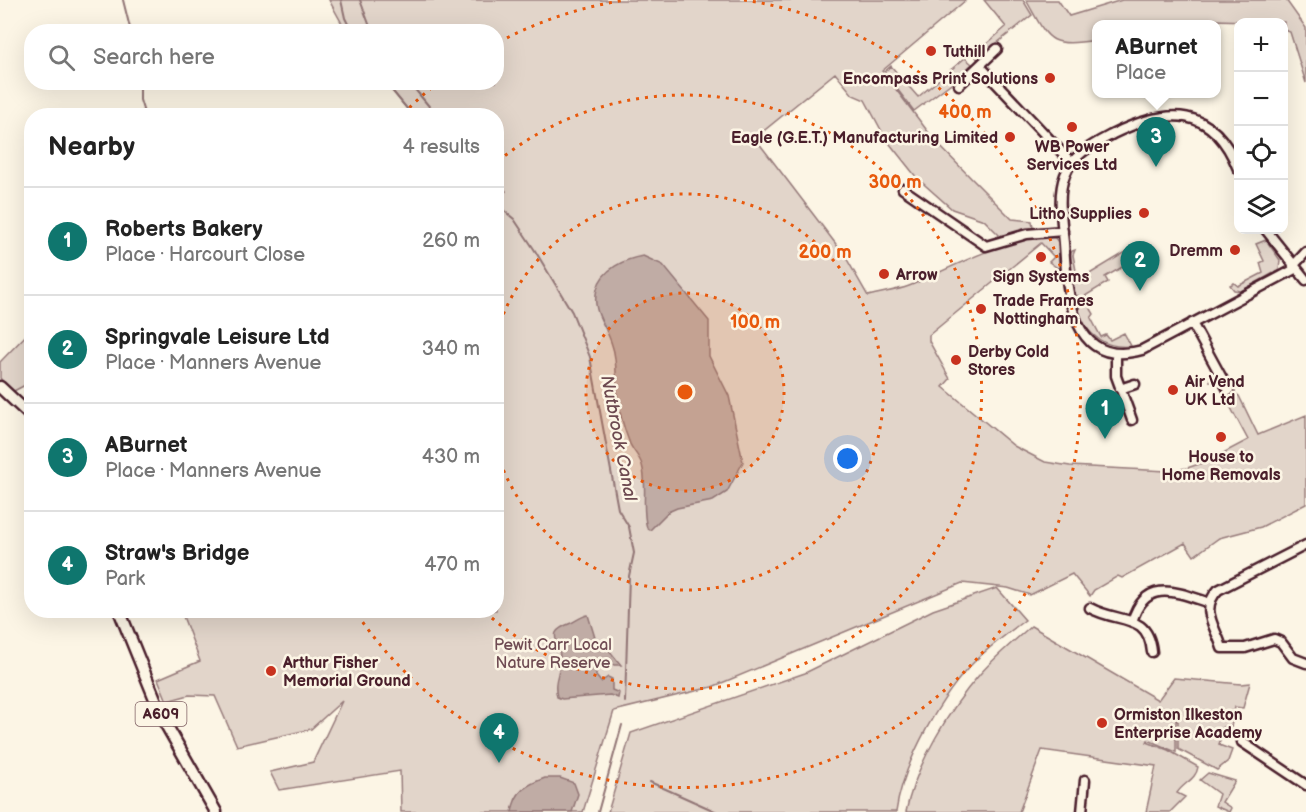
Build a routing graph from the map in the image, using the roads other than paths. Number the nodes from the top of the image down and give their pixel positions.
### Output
1 (997, 49) dead end
2 (980, 66) junction
3 (959, 85) dead end
4 (1234, 161) edge
5 (1072, 163) junction
6 (903, 189) dead end
7 (1063, 231) junction
8 (1269, 234) edge
9 (1306, 252) edge
10 (1294, 267) junction
11 (1306, 280) edge
12 (1192, 323) junction
13 (1116, 353) junction
14 (1135, 384) dead end
15 (0, 387) edge
16 (1120, 389) junction
17 (1228, 391) dead end
18 (24, 410) edge
19 (1132, 420) dead end
20 (1306, 544) edge
21 (1210, 603) junction
22 (1090, 608) dead end
23 (122, 618) edge
24 (1132, 622) junction
25 (1152, 652) dead end
26 (1306, 663) edge
27 (1242, 742) dead end
28 (1085, 780) dead end
29 (1306, 784) edge
30 (216, 812) edge
31 (1082, 812) edge

1 - 2 street
2 - 3 street
2 - 5 street
4 - 5 street
5 - 7 street
6 - 7 street
7 - 13 street
8 - 10 street
9 - 10 street
10 - 11 street
10 - 12 street
12 - 13 street
12 - 17 street
13 - 16 street
14 - 16 street
15 - 18 main road
16 - 19 street
20 - 21 street
21 - 24 street
21 - 26 street
22 - 24 street
23 - 30 main road, A609
24 - 25 street
27 - 29 street
28 - 31 street

